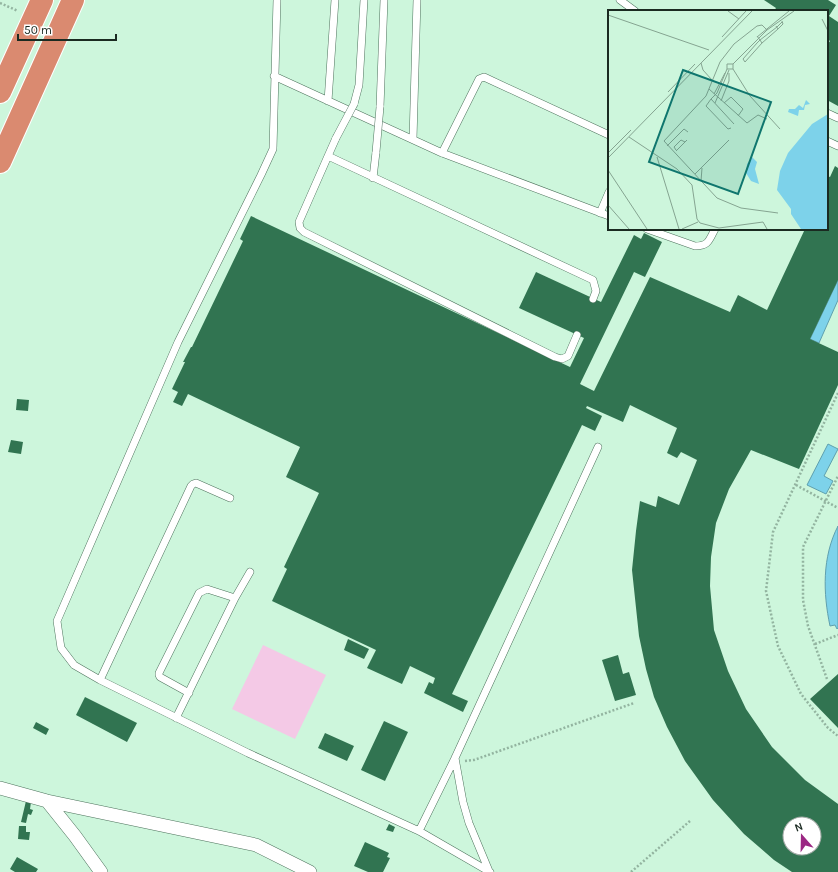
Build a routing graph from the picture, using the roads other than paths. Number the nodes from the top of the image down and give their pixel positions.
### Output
1 (42, 0) edge
2 (73, 0) edge
3 (277, 0) edge
4 (335, 0) edge
5 (364, 0) edge
6 (384, 0) edge
7 (417, 0) edge
8 (620, 0) edge
9 (634, 10) edge
10 (274, 76) junction
11 (0, 92) edge
12 (328, 101) junction
13 (828, 113) edge
14 (838, 118) edge
15 (608, 135) edge
16 (413, 139) junction
17 (828, 141) edge
18 (838, 146) edge
19 (442, 153) junction
20 (328, 156) junction
21 (0, 162) edge
22 (373, 178) junction
23 (608, 194) edge
24 (600, 212) junction
25 (608, 216) edge
26 (650, 230) edge
27 (714, 230) edge
28 (593, 299) dead end
29 (577, 335) dead end
30 (598, 447) dead end
31 (230, 498) dead end
32 (250, 572) dead end
33 (235, 598) junction
34 (100, 680) junction
35 (189, 693) junction
36 (176, 718) junction
37 (455, 758) junction
38 (0, 788) edge
39 (47, 801) junction
40 (419, 831) junction
41 (101, 872) edge
42 (310, 872) edge
43 (490, 872) edge

1 - 11 highway
2 - 21 highway
3 - 10 lane
4 - 12 lane
5 - 20 lane, bridge
6 - 22 lane, bridge
7 - 16 lane
8 - 9 lane
10 - 12 lane
10 - 34 lane
12 - 16 lane
13 - 14 lane
15 - 19 lane
16 - 19 lane
17 - 18 lane
19 - 24 lane
20 - 22 lane
20 - 29 lane
22 - 28 lane
23 - 24 lane
24 - 25 lane
26 - 27 lane
30 - 37 lane
31 - 34 lane
32 - 33 lane
33 - 35 lane
33 - 35 lane
34 - 36 lane
35 - 36 lane
36 - 40 lane
37 - 40 lane
37 - 43 lane
38 - 39 street
39 - 41 street
39 - 42 street
40 - 43 lane

